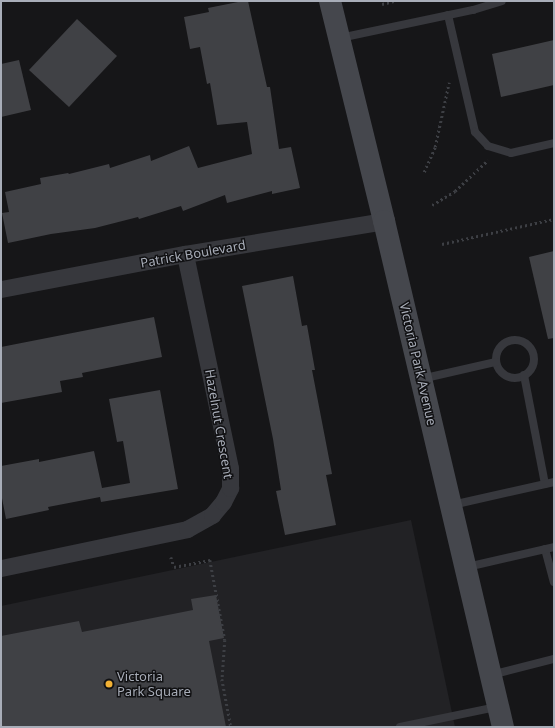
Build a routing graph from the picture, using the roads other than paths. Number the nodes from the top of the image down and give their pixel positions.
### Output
1 (330, 1) edge
2 (502, 1) edge
3 (448, 15) junction
4 (339, 38) junction
5 (554, 143) edge
6 (384, 221) junction
7 (185, 254) junction
8 (1, 289) edge
9 (496, 362) junction
10 (524, 375) junction
11 (421, 379) junction
12 (554, 482) edge
13 (545, 484) junction
14 (452, 505) junction
15 (554, 547) edge
16 (545, 549) junction
17 (1, 568) edge
18 (466, 568) junction
19 (554, 582) edge
20 (554, 659) edge
21 (491, 675) junction
22 (501, 717) edge
23 (400, 727) edge

1 - 4 main road, Victoria Park Avenue
2 - 3 lane
3 - 4 lane
3 - 5 lane
4 - 6 main road, Victoria Park Avenue
6 - 7 street, Patrick Boulevard
6 - 11 main road, Victoria Park Avenue
7 - 8 street, Patrick Boulevard
7 - 17 street, Hazelnut Crescent
9 - 10 lane
9 - 10 lane
9 - 11 lane
10 - 13 lane
11 - 14 main road, Victoria Park Avenue
12 - 13 lane
13 - 14 lane
14 - 18 main road, Victoria Park Avenue
15 - 16 lane
16 - 18 lane
16 - 19 lane
18 - 21 main road, Victoria Park Avenue
20 - 21 lane
21 - 22 main road, Victoria Park Avenue
22 - 23 lane

